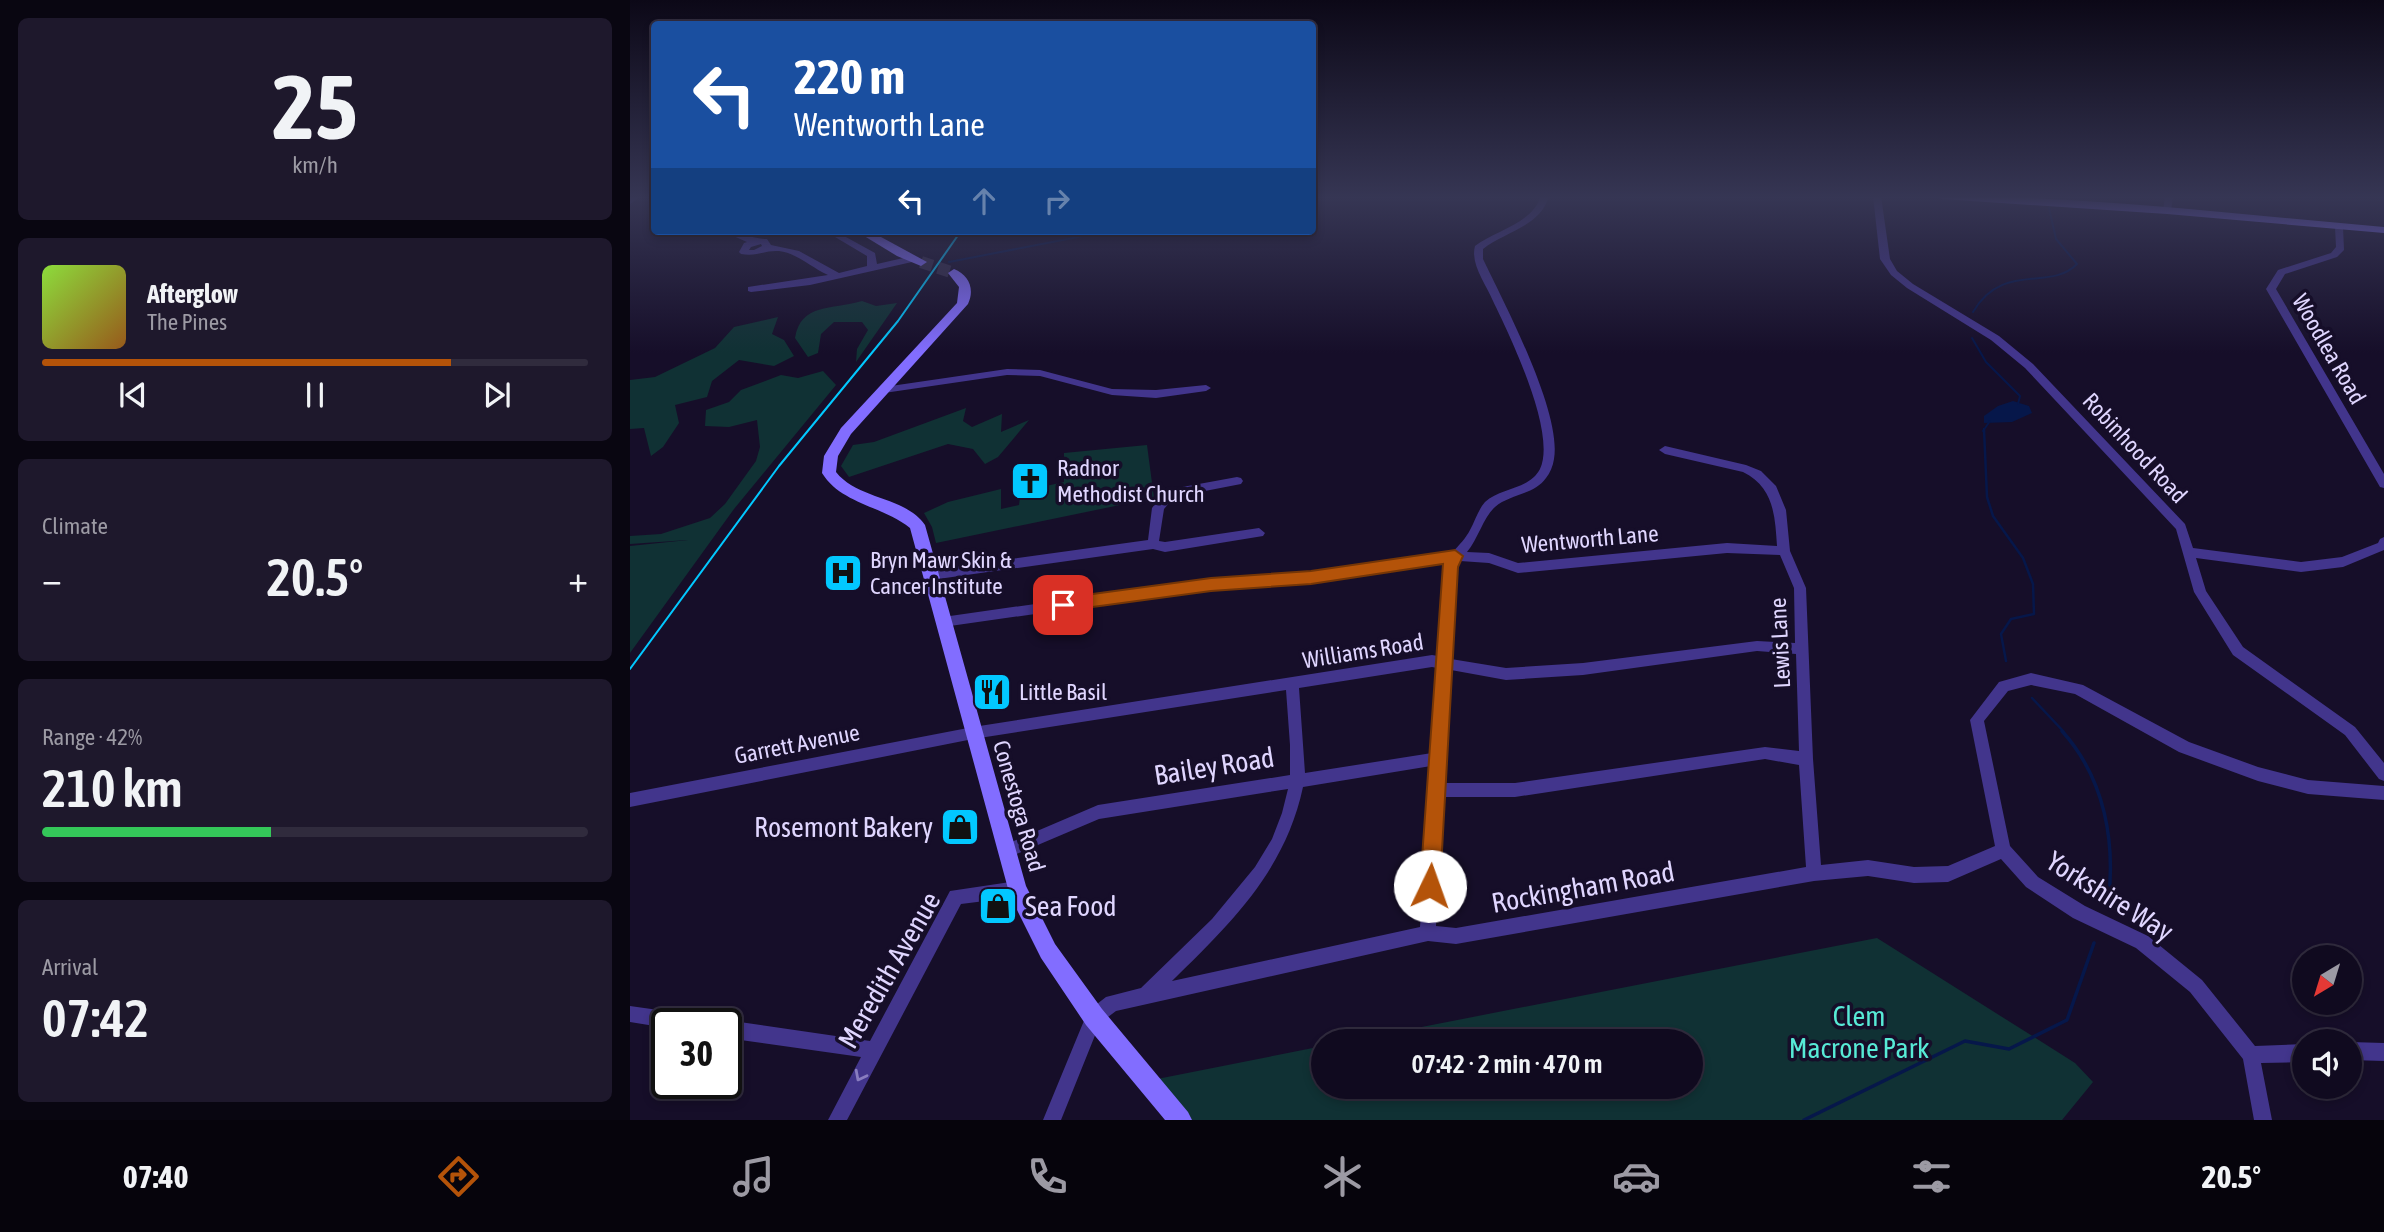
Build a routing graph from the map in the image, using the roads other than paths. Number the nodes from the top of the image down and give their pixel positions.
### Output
1 (744, 248) edge
2 (765, 248) edge
3 (769, 248) edge
4 (860, 248) edge
5 (1478, 248) edge
6 (1884, 248) edge
7 (2341, 248) edge
8 (892, 249) joint
9 (916, 260) joint
10 (875, 266) junction
11 (954, 273) dead end
12 (836, 275) junction
13 (751, 289) dead end
14 (1206, 388) dead end
15 (884, 390) junction
16 (1665, 450) dead end
17 (1237, 481) dead end
18 (2384, 484) edge
19 (1259, 533) dead end
20 (2384, 542) edge
21 (1153, 544) junction
22 (1784, 551) junction
23 (2189, 552) junction
24 (1455, 556) junction
25 (931, 575) junction
26 (943, 622) junction
27 (1803, 649) junction
28 (1445, 662) junction
29 (1292, 684) junction
30 (973, 733) junction
31 (1437, 759) junction
32 (1806, 759) junction
33 (2384, 774) edge
34 (1297, 779) junction
35 (1435, 790) junction
36 (2384, 793) edge
37 (630, 800) edge
38 (2003, 850) junction
39 (1007, 851) junction
40 (1814, 873) junction
41 (1017, 889) junction
42 (1428, 933) junction
43 (1146, 995) junction
44 (630, 1014) edge
45 (651, 1017) edge
46 (1094, 1017) junction
47 (742, 1030) edge
48 (873, 1050) junction
49 (2362, 1051) edge
50 (2384, 1052) edge
51 (2292, 1053) edge
52 (2251, 1055) junction
53 (838, 1120) edge
54 (1052, 1120) edge
55 (1180, 1120) edge
56 (2263, 1120) edge

1 - 2 street
3 - 12 street
4 - 10 street
5 - 24 street
6 - 23 street, Robinhood Road
7 - 18 street, Woodlea Road
8 - 9 main road
8 - 10 street
9 - 10 street
10 - 12 street
11 - 15 main road, Conestoga Road
12 - 13 street
14 - 15 street
15 - 25 main road, Conestoga Road
16 - 22 street, Lewis Lane
17 - 21 street
19 - 21 street
20 - 23 street
21 - 25 street
22 - 24 street, Wentworth Lane
22 - 27 street, Lewis Lane
23 - 33 street, Robinhood Road
24 - 26 street, Wentworth Lane
24 - 28 street
25 - 26 main road, Conestoga Road
26 - 30 main road, Conestoga Road
27 - 28 street, Williams Road
27 - 32 street, Lewis Lane
28 - 29 street, Williams Road
28 - 31 street
29 - 30 street, Williams Road
29 - 34 street
30 - 37 street, Garrett Avenue
30 - 39 main road, Conestoga Road
31 - 34 street, Bailey Road
31 - 35 street
32 - 35 street
32 - 40 street, Lewis Lane
34 - 39 street, Bailey Road
34 - 43 street
35 - 42 street
36 - 38 street
38 - 40 street, Rockingham Road
38 - 52 street, Yorkshire Way
39 - 41 main road, Conestoga Road
40 - 42 street, Rockingham Road
41 - 46 main road, Conestoga Road
41 - 48 street, Meredith Avenue
42 - 43 street, Rockingham Road
43 - 46 street, Rockingham Road
44 - 45 street
46 - 54 street
46 - 55 main road, Conestoga Road
47 - 48 street
48 -> 53 street, Meredith Avenue
49 - 50 street
51 - 52 street
52 - 56 street, Yorkshire Way

